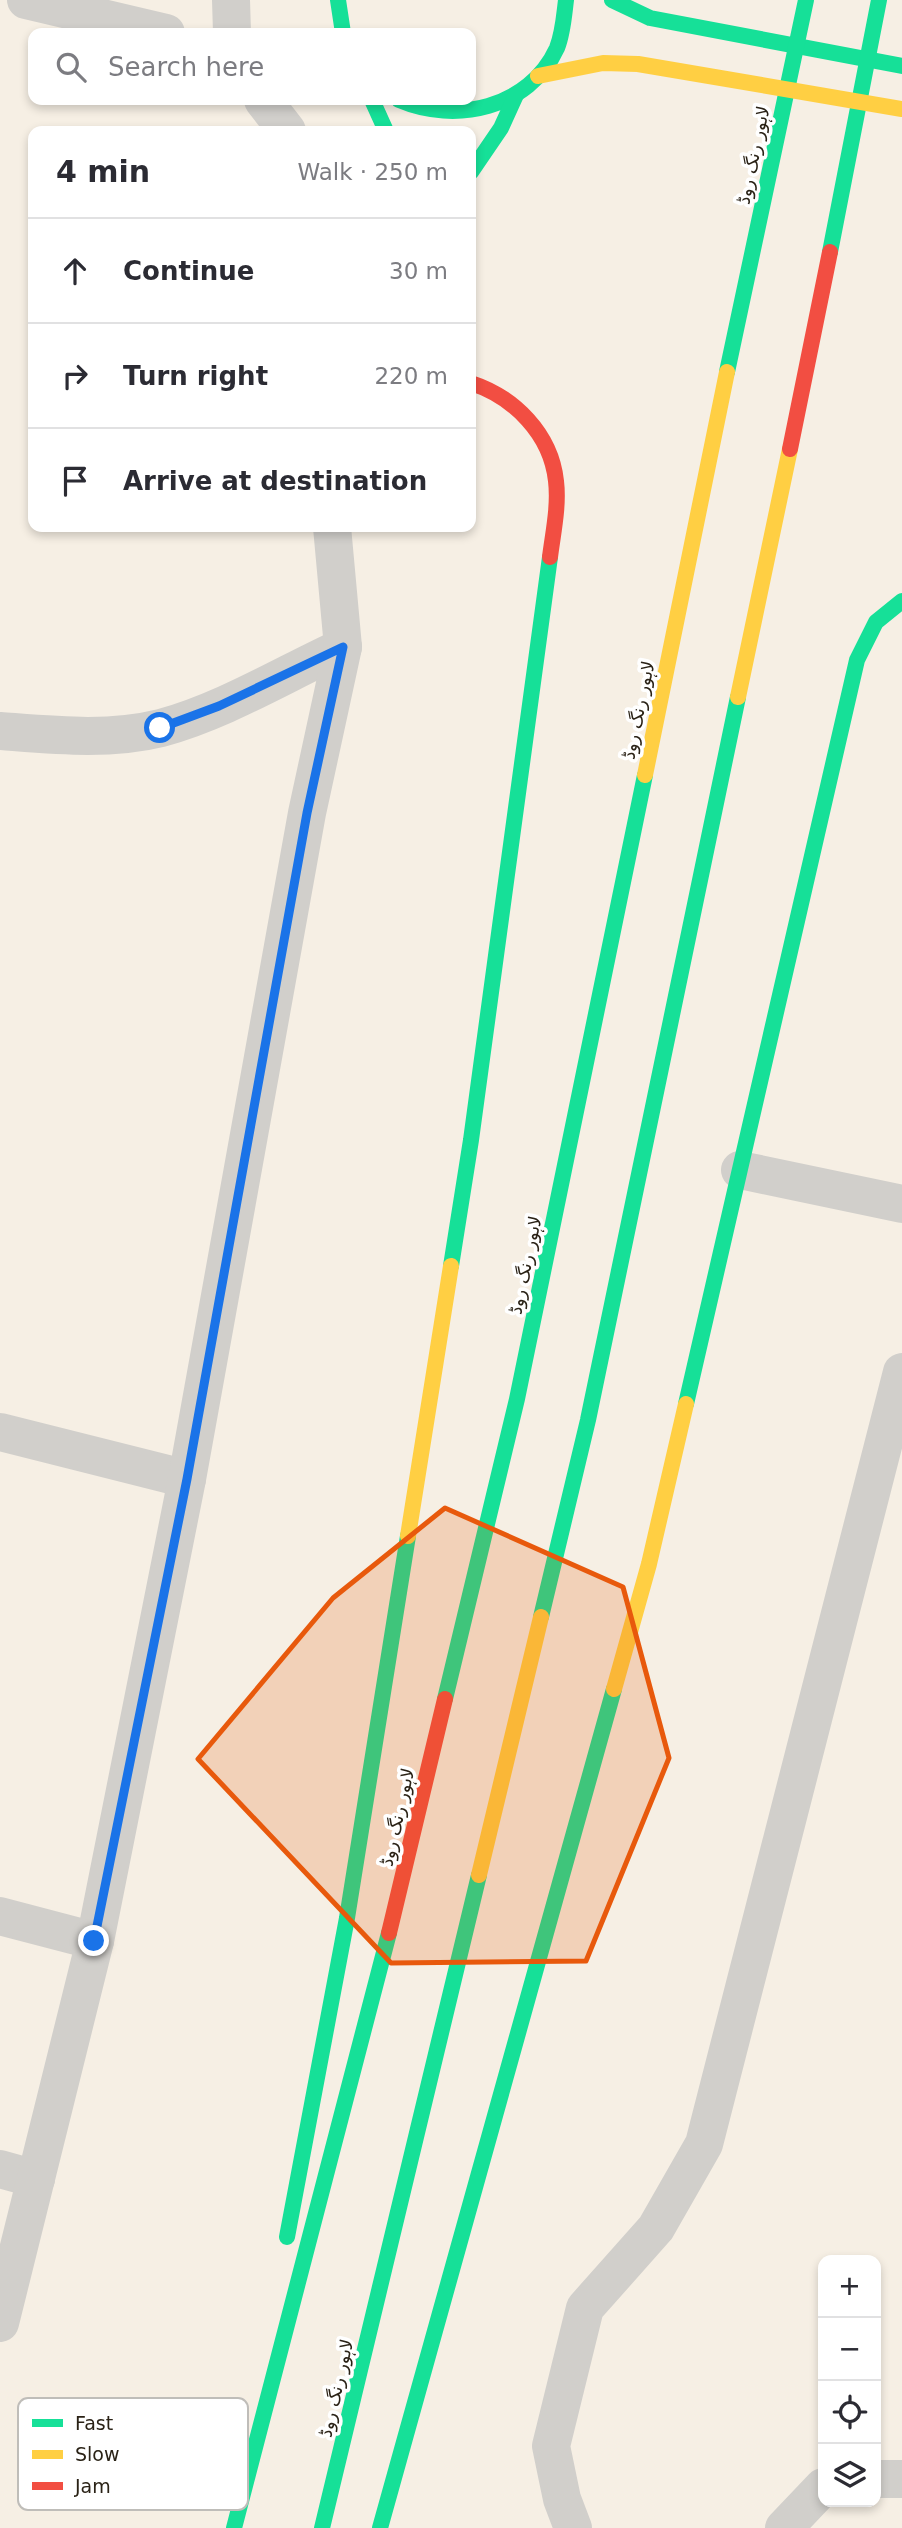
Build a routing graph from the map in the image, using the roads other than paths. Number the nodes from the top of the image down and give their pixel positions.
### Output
1 (26, 0) edge
2 (231, 0) edge
3 (338, 0) edge
4 (566, 0) edge
5 (612, 0) edge
6 (806, 0) edge
7 (879, 0) edge
8 (145, 28) edge
9 (232, 28) edge
10 (342, 28) edge
11 (902, 66) edge
12 (538, 76) junction
13 (516, 95) junction
14 (267, 105) edge
15 (374, 105) edge
16 (408, 105) edge
17 (902, 109) edge
18 (282, 126) edge
19 (385, 126) edge
20 (476, 165) edge
21 (476, 385) edge
22 (332, 532) edge
23 (902, 601) edge
24 (343, 647) junction
25 (0, 731) edge
26 (740, 1170) junction
27 (902, 1204) edge
28 (902, 1371) edge
29 (897, 1415) edge
30 (0, 1432) edge
31 (187, 1479) junction
32 (0, 1916) edge
33 (94, 1941) junction
34 (18, 2174) edge
35 (283, 2260) dead end
36 (276, 2301) dead end
37 (0, 2323) edge
38 (248, 2467) edge
39 (248, 2476) edge
40 (881, 2479) edge
41 (902, 2479) edge
42 (818, 2492) edge
43 (239, 2510) edge
44 (234, 2528) edge
45 (322, 2528) edge
46 (380, 2528) edge
47 (573, 2528) edge
48 (784, 2528) edge

1 - 8 street
2 - 9 street
3 - 10 highway
4 - 12 highway
5 - 11 highway
6 - 39 highway, لاہور رنگ روڈ
7 - 45 highway, لاہور رنگ روڈ
12 - 13 highway
12 - 17 highway
13 - 16 highway
13 - 20 highway
14 - 18 street
15 - 19 highway
21 - 35 highway
22 - 24 street
23 - 26 highway
24 - 25 street
24 - 31 street
26 - 27 street
26 - 46 highway
28 - 29 street
29 - 47 street
30 - 31 street
31 - 33 street
32 - 33 street
33 - 34 street
34 - 37 street
36 - 38 highway
40 - 41 street
42 - 48 street
43 - 44 highway, لاہور رنگ روڈ

